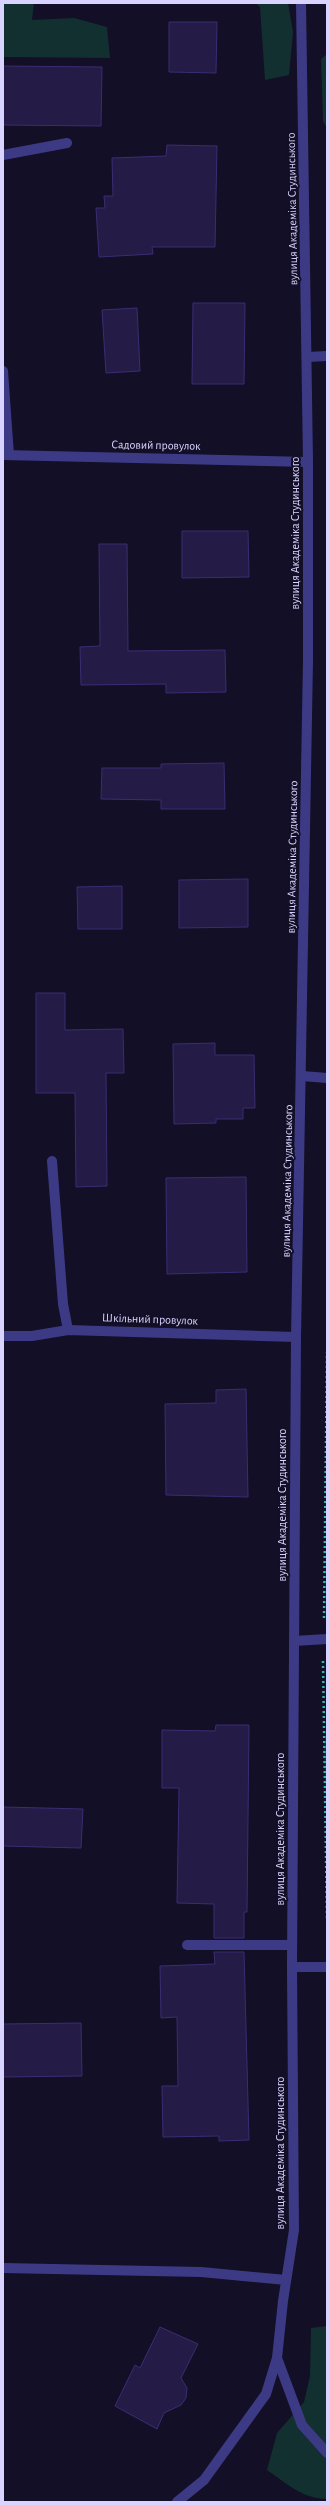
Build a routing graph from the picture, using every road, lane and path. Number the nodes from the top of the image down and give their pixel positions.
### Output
1 (301, 3) edge
2 (67, 143) dead end
3 (3, 156) edge
4 (327, 356) edge
5 (307, 357) junction
6 (3, 371) edge
7 (6, 455) edge
8 (308, 462) junction
9 (302, 1076) junction
10 (327, 1078) edge
11 (52, 1161) dead end
12 (68, 1330) junction
13 (3, 1336) edge
14 (296, 1337) junction
15 (327, 1639) edge
16 (294, 1641) junction
17 (187, 1945) dead end
18 (292, 1945) junction
19 (292, 1967) junction
20 (327, 1967) edge
21 (3, 2268) edge
22 (286, 2280) junction
23 (277, 2358) junction
24 (327, 2453) edge
25 (177, 2502) edge

1 - 5 street, вулиця Академіка Студинського
2 - 3 street
4 - 5 street
5 - 8 street, вулиця Академіка Студинського
6 - 7 street
7 - 8 street, Садовий провулок
8 - 9 street, вулиця Академіка Студинського
9 - 10 street
9 - 14 street, вулиця Академіка Студинського
11 - 12 street
12 - 13 street, Шкільний провулок
12 - 14 street, Шкільний провулок
14 - 16 street, вулиця Академіка Студинського
15 - 16 street
16 - 18 street, вулиця Академіка Студинського
17 - 18 street
18 - 19 street, вулиця Академіка Студинського
19 - 20 street
19 - 22 street, вулиця Академіка Студинського
21 - 22 street
22 - 23 street, вулиця Академіка Студинського
23 - 24 street, вулиця Академіка Студинського
23 - 25 street, вулиця Академіка Студинського

